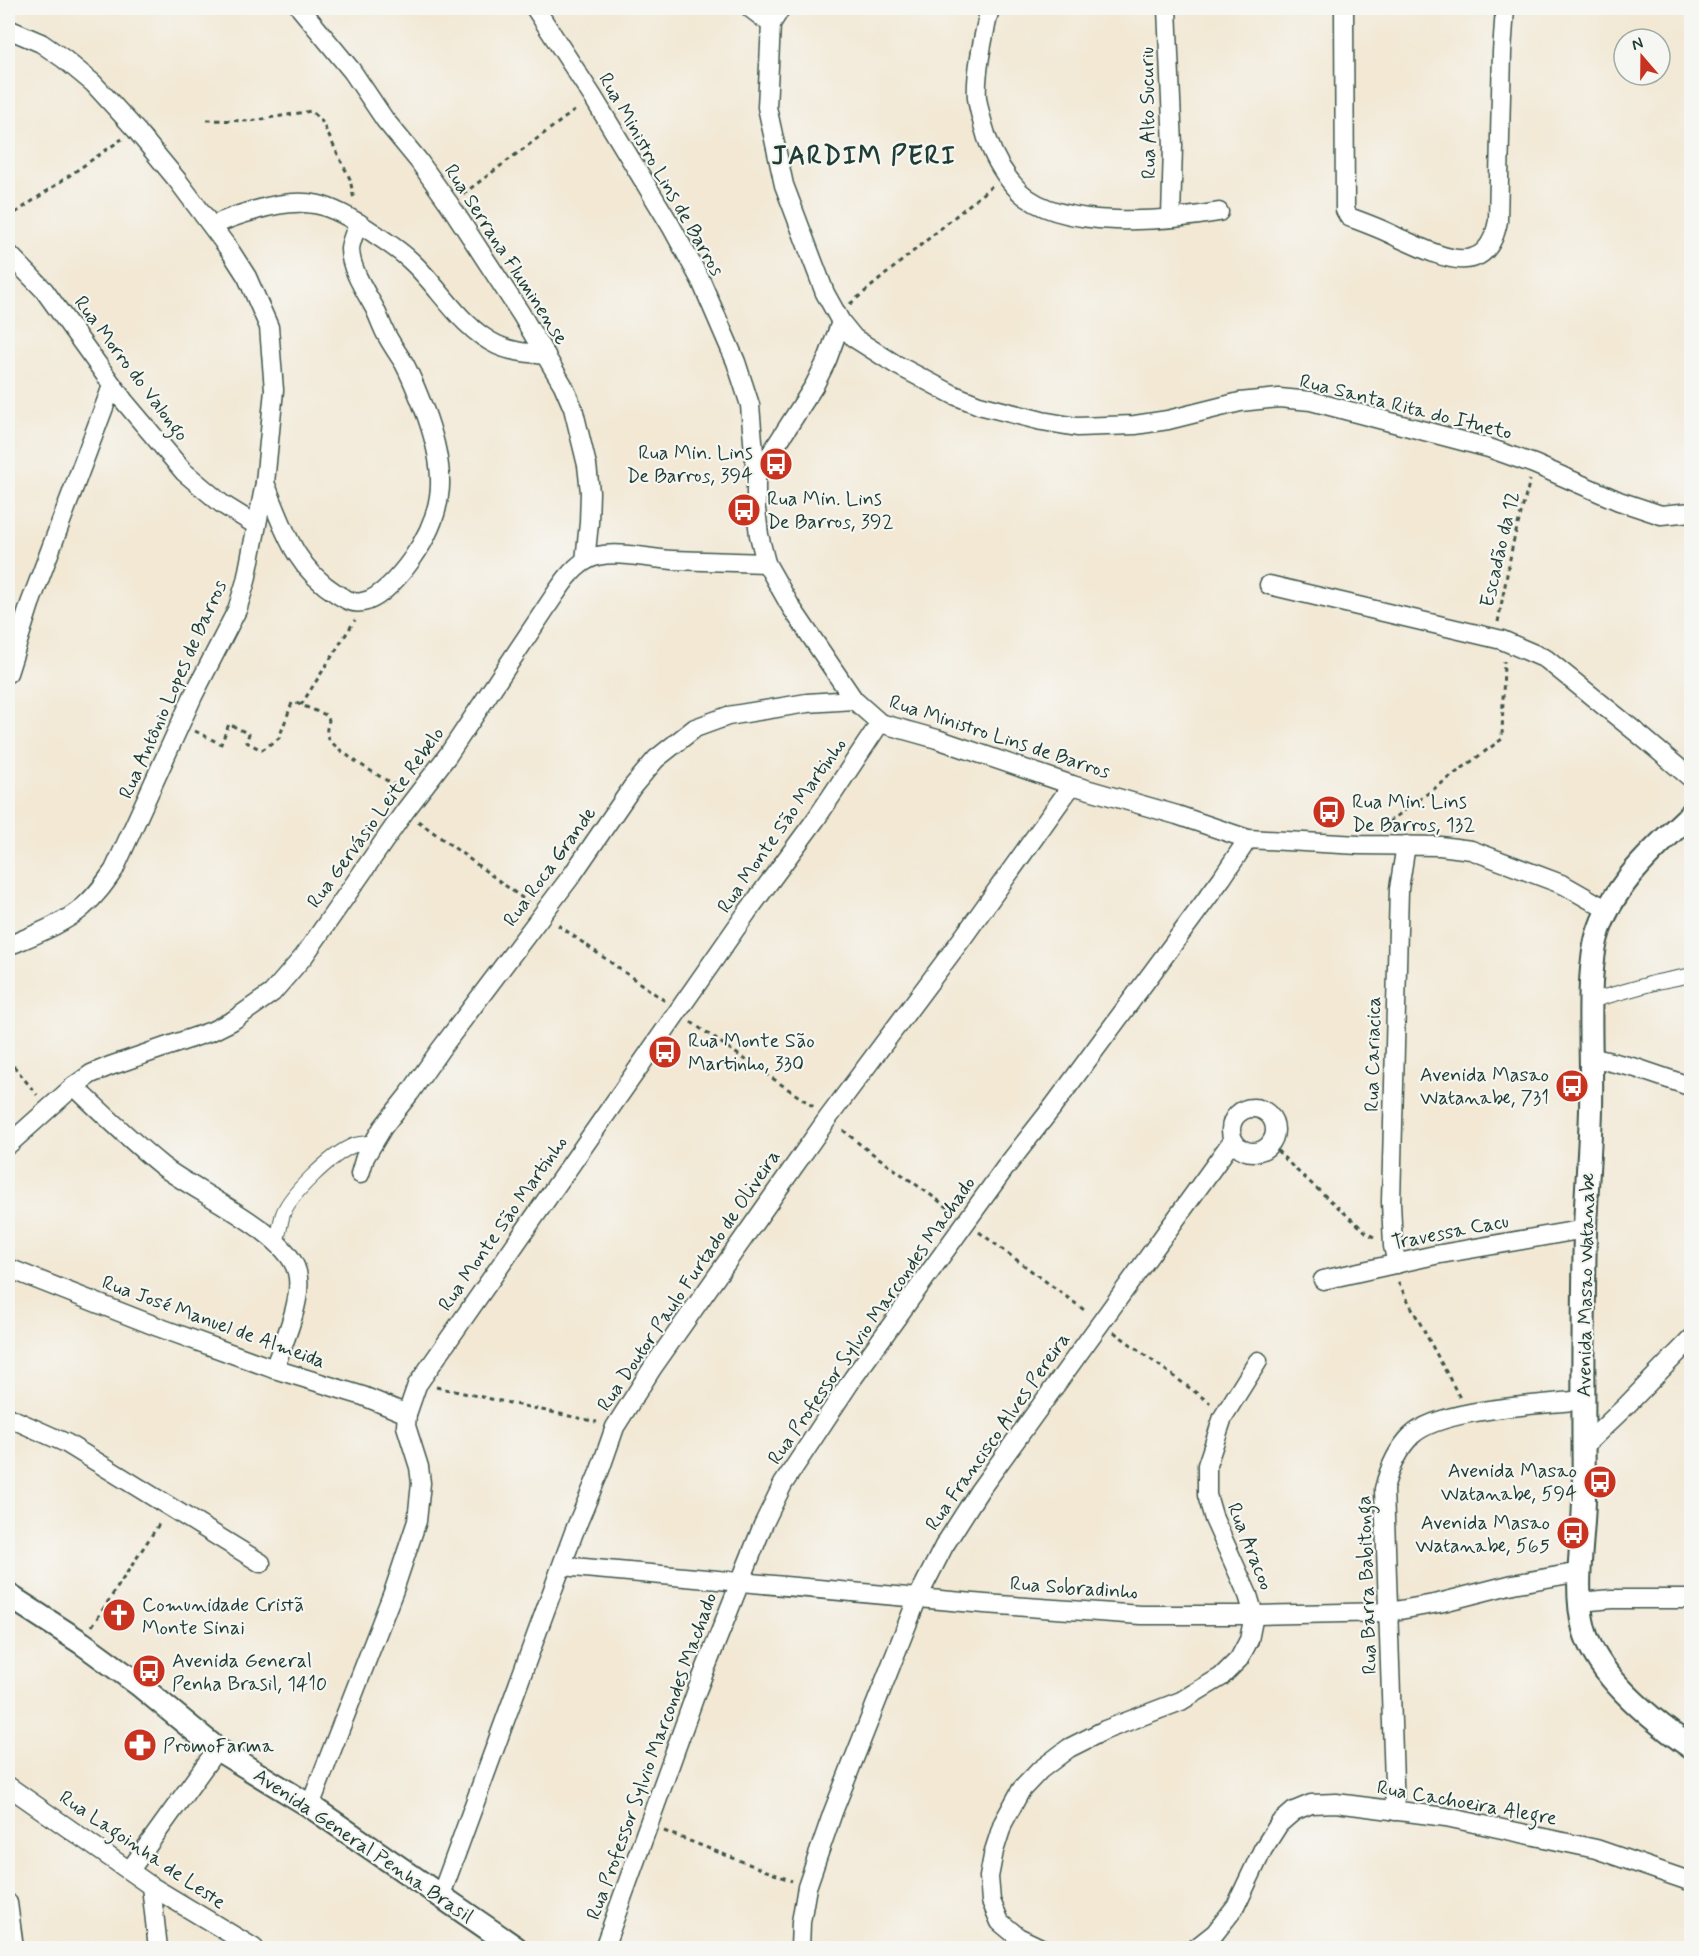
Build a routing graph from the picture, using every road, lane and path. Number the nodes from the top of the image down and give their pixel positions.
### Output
1 (300, 8) edge
2 (535, 8) edge
3 (750, 8) edge
4 (781, 8) edge
5 (990, 8) edge
6 (1167, 8) edge
7 (1344, 8) edge
8 (1505, 8) edge
9 (771, 24) junction
10 (8, 28) edge
11 (593, 97) junction
12 (207, 120) dead end
13 (136, 130) junction
14 (1005, 174) junction
15 (450, 205) junction
16 (1220, 212) dead end
17 (8, 218) edge
18 (1171, 218) junction
19 (359, 223) junction
20 (213, 226) junction
21 (8, 253) edge
22 (841, 322) junction
23 (546, 355) junction
24 (112, 386) junction
25 (1534, 464) junction
26 (756, 477) junction
27 (265, 483) junction
28 (1692, 512) edge
29 (256, 525) junction
30 (585, 561) junction
31 (766, 563) junction
32 (1269, 585) dead end
33 (367, 601) junction
34 (1502, 640) junction
35 (8, 673) edge
36 (854, 700) junction
37 (302, 705) junction
38 (880, 723) junction
39 (180, 724) junction
40 (1692, 779) edge
41 (1072, 785) junction
42 (415, 797) junction
43 (1692, 813) edge
44 (1248, 839) junction
45 (1359, 844) junction
46 (1406, 845) junction
47 (1606, 909) junction
48 (8, 946) edge
49 (1692, 975) edge
50 (1590, 1001) junction
51 (677, 1012) junction
52 (1590, 1057) junction
53 (8, 1059) edge
54 (74, 1086) junction
55 (1692, 1087) edge
56 (48, 1108) junction
57 (828, 1118) junction
58 (1233, 1140) junction
59 (373, 1142) junction
60 (1271, 1144) junction
61 (8, 1145) edge
62 (360, 1174) dead end
63 (966, 1223) junction
64 (1585, 1229) junction
65 (276, 1241) junction
66 (1395, 1255) junction
67 (8, 1268) edge
68 (1323, 1280) dead end
69 (1100, 1321) junction
70 (1692, 1338) edge
71 (1258, 1361) dead end
72 (274, 1369) junction
73 (417, 1385) junction
74 (1582, 1400) junction
75 (1467, 1413) junction
76 (407, 1414) junction
77 (8, 1417) edge
78 (1223, 1417) junction
79 (615, 1427) junction
80 (1583, 1447) junction
81 (171, 1507) junction
82 (261, 1563) dead end
83 (562, 1566) junction
84 (1580, 1572) junction
85 (740, 1582) junction
86 (8, 1594) edge
87 (918, 1597) junction
88 (1692, 1599) edge
89 (1580, 1602) junction
90 (1389, 1612) junction
91 (1254, 1616) junction
92 (82, 1642) junction
93 (1692, 1748) edge
94 (217, 1749) junction
95 (8, 1786) edge
96 (310, 1806) junction
97 (1395, 1811) junction
98 (648, 1824) junction
99 (130, 1870) junction
100 (1692, 1882) edge
101 (151, 1886) junction
102 (807, 1887) junction
103 (441, 1895) junction
104 (8, 1903) edge
105 (14, 1948) edge
106 (158, 1948) edge
107 (254, 1948) edge
108 (516, 1948) edge
109 (604, 1948) edge
110 (800, 1948) edge
111 (1041, 1948) edge
112 (1196, 1948) edge

1 - 15 street, Rua Serrana Fluminense
2 - 11 street, Rua Ministro Lins de Barros
3 - 9 street
4 - 9 street
5 - 14 street
6 - 18 street, Rua Alto Sucuriu
7 - 8 street
9 - 22 street, Rua Santa Rita do Itueto
10 - 13 street, Rua Antônio Lopes de Barros
11 - 15 path
11 - 26 street, Rua Ministro Lins de Barros
12 - 19 path
13 - 17 path
13 - 20 street, Rua Antônio Lopes de Barros
14 - 18 street
14 - 22 path
15 - 23 street, Rua Serrana Fluminense
16 - 18 street
19 - 20 street
19 - 23 street
19 - 33 street
20 - 27 street, Rua Antônio Lopes de Barros
21 - 24 street, Rua Morro do Valongo
22 - 25 street, Rua Santa Rita do Itueto
22 - 26 street
23 - 30 street, Rua Serrana Fluminense
24 - 29 street, Rua Morro do Valongo
24 - 35 street
25 - 28 street, Rua Santa Rita do Itueto
25 - 34 path, Escadão da 12
26 - 31 street, Rua Ministro Lins de Barros
27 - 29 street, Rua Antônio Lopes de Barros
27 - 33 street
29 - 39 street, Rua Antônio Lopes de Barros
30 - 31 street
30 - 42 street, Rua Gervásio Leite Rebelo
31 - 36 street, Rua Ministro Lins de Barros
32 - 34 street
33 - 37 path
34 - 40 street
34 - 45 path, Escadão da 12
36 - 38 street, Rua Ministro Lins de Barros
36 - 59 street, Rua Roca Grande
37 - 39 path
37 - 42 path
38 - 41 street, Rua Ministro Lins de Barros
38 - 51 street, Rua Monte São Martinho
39 - 48 street, Rua Antônio Lopes de Barros
41 - 44 street, Rua Ministro Lins de Barros
41 - 57 street, Rua Doutor Paulo Furtado de Oliveira
42 - 54 street, Rua Gervásio Leite Rebelo
43 - 47 street, Avenida Masao Watanabe
44 - 45 street, Rua Ministro Lins de Barros
44 - 63 street, Rua Professor Sylvio Marcondes Machado
45 - 46 street, Rua Ministro Lins de Barros
46 - 47 street, Rua Ministro Lins de Barros
46 - 66 street, Rua Cariacica
47 - 50 street, Avenida Masao Watanabe
49 - 50 street
50 - 52 street, Avenida Masao Watanabe
51 - 57 path
51 - 73 street, Rua Monte São Martinho
52 - 55 street
52 - 64 street, Avenida Masao Watanabe
53 - 56 path
54 - 56 street, Rua Gervásio Leite Rebelo
54 - 65 street
56 - 61 street, Rua Gervásio Leite Rebelo
57 - 63 path
57 - 79 street, Rua Doutor Paulo Furtado de Oliveira
58 - 60 street
58 - 60 street, Rua Francisco Alves Pereira
58 - 69 street, Rua Francisco Alves Pereira
59 - 62 street, Rua Roca Grande
59 - 65 street
60 - 66 path
63 - 69 path
63 - 85 street, Rua Professor Sylvio Marcondes Machado
64 - 66 street, Travessa Cacu
64 - 74 street, Avenida Masao Watanabe
65 - 72 street
66 - 68 street, Travessa Cacu
66 - 75 path
67 - 72 street, Rua José Manuel de Almeida
69 - 78 path
69 - 87 street, Rua Francisco Alves Pereira
70 - 80 street
71 - 78 street, Rua Aracoo
72 - 76 street, Rua José Manuel de Almeida
73 - 76 street, Rua Monte São Martinho
73 - 79 path
74 - 75 street, Rua Barra Babitonga
74 - 80 street, Avenida Masao Watanabe
75 - 90 street, Rua Barra Babitonga
76 - 96 street, Rua Monte São Martinho
77 - 81 street
78 - 91 street, Rua Aracoo
79 - 83 street, Rua Doutor Paulo Furtado de Oliveira
80 - 84 street, Avenida Masao Watanabe
81 - 82 street
81 - 92 path
83 - 85 street, Rua Sobradinho
83 - 103 street, Rua Doutor Paulo Furtado de Oliveira
84 - 89 street, Avenida Masao Watanabe
84 - 90 street, Rua Sobradinho
85 - 87 street, Rua Sobradinho
85 - 98 street, Rua Professor Sylvio Marcondes Machado
86 - 92 street, Avenida General Penha Brasil
87 - 91 street, Rua Sobradinho
87 - 102 street, Rua Francisco Alves Pereira
88 - 89 street
89 - 93 street, Avenida Masao Watanabe
90 - 91 street, Rua Sobradinho
90 - 97 street, Rua Barra Babitonga
91 - 111 street
92 - 94 street, Avenida General Penha Brasil
94 - 96 street, Avenida General Penha Brasil
94 - 99 street
95 - 99 street, Rua Lagoinha de Leste
96 - 103 street, Avenida General Penha Brasil
97 - 100 street, Rua Cachoeira Alegre
97 - 112 street, Rua Cachoeira Alegre
98 - 102 path
98 - 109 street, Rua Professor Sylvio Marcondes Machado
99 - 101 street, Rua Lagoinha de Leste
101 - 106 street
101 - 107 street, Rua Lagoinha de Leste
102 - 110 street, Rua Francisco Alves Pereira
103 - 108 street, Avenida General Penha Brasil
104 - 105 street

